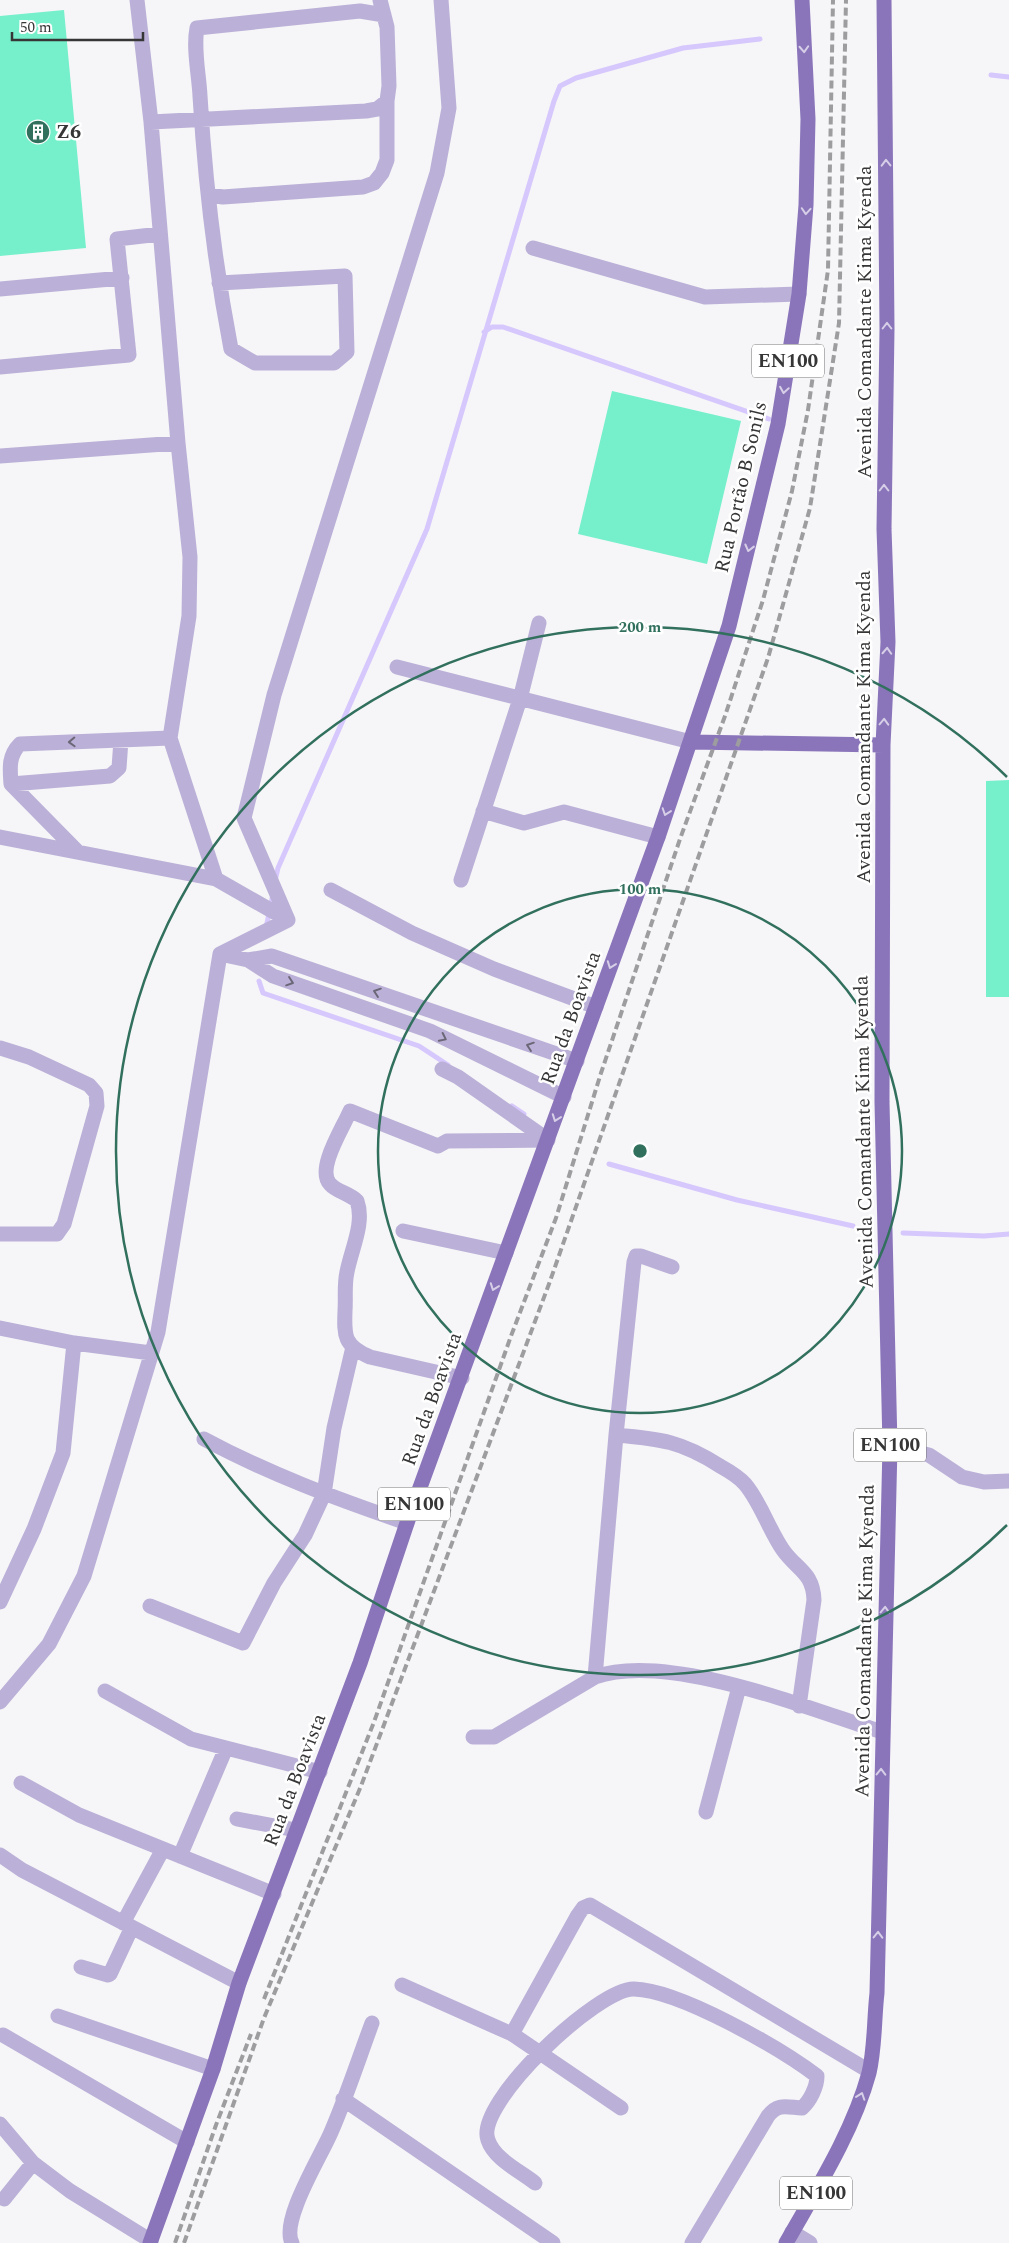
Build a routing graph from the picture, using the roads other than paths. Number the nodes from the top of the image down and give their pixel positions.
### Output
1 (137, 0) edge
2 (380, 0) edge
3 (441, 0) edge
4 (802, 0) edge
5 (884, 0) edge
6 (384, 15) junction
7 (387, 101) junction
8 (201, 119) junction
9 (151, 122) junction
10 (210, 195) junction
11 (160, 234) junction
12 (533, 248) dead end
13 (122, 278) junction
14 (219, 283) junction
15 (0, 288) edge
16 (799, 294) junction
17 (0, 367) edge
18 (178, 443) junction
19 (0, 456) edge
20 (539, 623) dead end
21 (397, 667) dead end
22 (520, 698) junction
23 (170, 738) junction
24 (121, 740) junction
25 (691, 742) junction
26 (883, 745) junction
27 (682, 766) joint
28 (11, 784) junction
29 (483, 811) junction
30 (0, 837) edge
31 (658, 837) junction
32 (77, 851) junction
33 (216, 879) junction
34 (461, 880) dead end
35 (332, 890) dead end
36 (288, 920) junction
37 (220, 954) junction
38 (248, 960) junction
39 (596, 1007) junction
40 (0, 1048) edge
41 (576, 1062) junction
42 (442, 1070) dead end
43 (564, 1097) junction
44 (548, 1140) junction
45 (403, 1230) dead end
46 (0, 1234) edge
47 (506, 1254) junction
48 (672, 1267) dead end
49 (0, 1328) edge
50 (74, 1343) junction
51 (353, 1347) junction
52 (151, 1353) junction
53 (462, 1378) junction
54 (616, 1435) junction
55 (204, 1439) dead end
56 (890, 1446) junction
57 (1009, 1482) edge
58 (324, 1494) junction
59 (407, 1523) junction
60 (0, 1602) edge
61 (150, 1606) dead end
62 (595, 1677) junction
63 (740, 1687) junction
64 (105, 1691) dead end
65 (0, 1702) edge
66 (799, 1706) junction
67 (882, 1732) junction
68 (474, 1737) dead end
69 (226, 1748) junction
70 (320, 1772) junction
71 (21, 1783) dead end
72 (706, 1812) dead end
73 (237, 1819) dead end
74 (296, 1830) junction
75 (163, 1849) junction
76 (0, 1855) edge
77 (180, 1856) junction
78 (274, 1894) junction
79 (127, 1925) junction
80 (81, 1967) dead end
81 (239, 1983) junction
82 (402, 1985) dead end
83 (58, 2016) dead end
84 (372, 2023) dead end
85 (512, 2034) junction
86 (3, 2035) dead end
87 (540, 2052) junction
88 (213, 2069) junction
89 (869, 2071) junction
90 (343, 2100) junction
91 (621, 2108) dead end
92 (0, 2124) edge
93 (187, 2142) junction
94 (33, 2163) junction
95 (535, 2183) dead end
96 (4, 2200) dead end
97 (789, 2237) edge
98 (150, 2242) edge
99 (292, 2243) edge
100 (553, 2243) edge
101 (692, 2243) edge
102 (810, 2243) edge

1 - 9 street
2 - 6 street
3 - 36 street
4 -> 16 main road, Rua Portão B Sonils / EN100
26 -> 5 main road, Avenida Comandante Kima Kyenda
6 - 7 street
6 - 8 street
7 - 8 street
7 - 10 street
8 - 9 street
8 - 10 street
9 - 11 street
10 - 14 street
11 - 13 street
11 - 18 street
12 - 16 street
13 - 15 street
13 - 17 street
14 - 14 street
16 -> 25 main road, Rua Portão B Sonils / EN100
18 - 19 street
18 - 23 street
20 - 22 street
21 - 22 street
22 - 25 street
22 - 29 street
23 - 24 street
23 - 33 street
24 - 28 street
24 -> 28 street
25 - 26 main road
25 - 27 main road, Rua Portão B Sonils
26 - 56 main road, Avenida Comandante Kima Kyenda / EN100
27 -> 31 main road, Rua da Boavista / EN100
28 - 32 street
29 - 31 street
29 - 34 street
30 - 32 street
31 -> 39 main road, Rua da Boavista / EN100
32 - 33 street
33 - 36 street
35 - 39 street
36 - 37 street
37 - 38 street
37 - 52 street
41 -> 38 street
38 -> 43 street
39 - 41 main road, Rua da Boavista / EN100
40 - 46 street
41 - 43 main road, Rua da Boavista / EN100
42 - 44 street
43 -> 44 main road, Rua da Boavista / EN100
44 - 47 main road, Rua da Boavista / EN100
44 - 51 street
45 - 47 street
47 -> 53 main road, Rua da Boavista / EN100
48 - 54 street
49 - 50 street
50 - 52 street
50 - 60 street
51 - 53 street
51 - 58 street
52 - 65 street
53 - 59 main road, Rua da Boavista / EN100
54 - 62 street
54 - 66 street
55 - 58 street
56 - 57 street
67 -> 56 main road, Avenida Comandante Kima Kyenda / EN100
58 - 59 street
58 - 61 street
59 - 70 main road, Rua da Boavista / EN100
62 - 63 street
62 - 68 street
63 - 66 street
63 - 72 street
64 - 69 street
66 - 67 street
89 -> 67 main road, Avenida Comandante Kima Kyenda / EN100
69 - 70 street
69 - 77 street
70 - 74 main road, Rua da Boavista / EN100
71 - 75 street
73 - 74 street
74 - 78 main road, Rua da Boavista / EN100
75 - 77 street
75 - 79 street
76 - 79 street
77 - 78 street
78 - 81 main road, Rua da Boavista / EN100
79 - 80 street
79 - 81 street
81 - 88 main road, Rua da Boavista / EN100
82 - 85 street
83 - 88 street
84 - 90 street
85 - 87 street
85 - 89 street
86 - 93 street
87 - 91 street
87 - 95 street
87 - 101 street
88 - 93 main road, Rua da Boavista / EN100
97 -> 89 main road, Avenida Comandante Kima Kyenda / EN100
90 - 99 street
90 - 100 street
92 - 94 street
93 - 98 main road, Rua da Boavista / EN100
94 - 96 street
94 - 98 street
97 - 102 street

